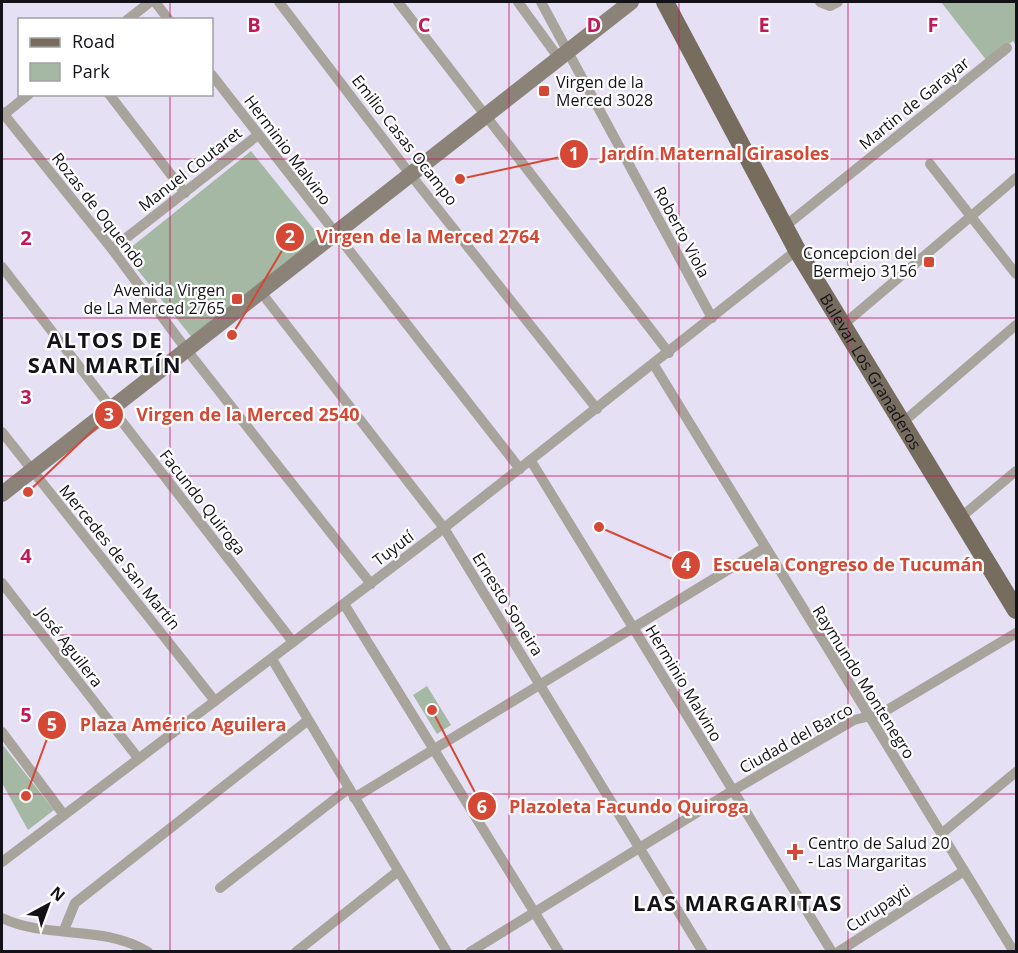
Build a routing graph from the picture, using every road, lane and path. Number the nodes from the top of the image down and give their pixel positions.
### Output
1 (152, 2) edge
2 (279, 2) edge
3 (398, 2) edge
4 (518, 2) edge
5 (542, 2) edge
6 (632, 2) edge
7 (666, 2) edge
8 (130, 18) edge
9 (167, 18) edge
10 (1007, 48) dead end
11 (563, 54) junction
12 (213, 76) edge
13 (26, 96) edge
14 (111, 96) edge
15 (2, 114) edge
16 (485, 114) junction
17 (258, 135) junction
18 (930, 164) dead end
19 (410, 174) junction
20 (1017, 178) edge
21 (185, 193) junction
22 (971, 216) junction
23 (784, 227) junction
24 (334, 234) junction
25 (112, 249) junction
26 (797, 250) junction
27 (2, 267) edge
28 (1017, 274) edge
29 (260, 291) junction
30 (712, 318) junction
31 (843, 325) junction
32 (1017, 325) edge
33 (186, 349) junction
34 (669, 353) junction
35 (654, 365) junction
36 (112, 408) junction
37 (597, 409) junction
38 (902, 423) junction
39 (2, 432) edge
40 (531, 461) junction
41 (520, 469) junction
42 (32, 471) junction
43 (1017, 471) edge
44 (2, 494) edge
45 (960, 518) junction
46 (444, 528) junction
47 (764, 548) junction
48 (2, 583) edge
49 (371, 584) junction
50 (344, 604) junction
51 (1017, 610) edge
52 (633, 628) junction
53 (1017, 633) edge
54 (293, 642) junction
55 (272, 659) junction
56 (540, 684) junction
57 (215, 701) junction
58 (867, 716) junction
59 (307, 721) junction
60 (2, 732) edge
61 (434, 749) junction
62 (138, 758) junction
63 (1017, 772) edge
64 (732, 791) junction
65 (351, 794) junction
66 (64, 815) junction
67 (941, 834) junction
68 (640, 848) junction
69 (2, 862) edge
70 (964, 871) junction
71 (397, 872) junction
72 (220, 888) dead end
73 (535, 912) junction
74 (2, 918) edge
75 (64, 930) junction
76 (148, 951) edge
77 (296, 951) edge
78 (447, 951) edge
79 (470, 951) edge
80 (559, 951) edge
81 (703, 951) edge
82 (832, 951) edge
83 (838, 951) edge
84 (1014, 951) edge

1 - 8 street
1 - 9 street
2 - 19 street, Emilio Casas Ocampo
3 - 16 street
4 - 11 street
5 - 11 street, Roberto Viola
6 - 11 main road
7 - 23 main road, Bulevar Los Granaderos
10 - 23 street, Martin de Garayar
11 - 16 main road
11 - 30 street, Roberto Viola
12 - 17 street, Herminio Malvino
13 - 15 street
14 - 21 street
15 - 25 street, Rozas de Oquendo
16 - 19 main road
16 - 34 street
17 - 21 street, Manuel Coutaret
17 - 24 street, Herminio Malvino
18 - 22 street
19 - 24 main road
19 - 37 street, Emilio Casas Ocampo
20 - 22 street
21 - 25 street, Manuel Coutaret
22 - 28 street
22 - 31 street
23 - 26 main road, Bulevar Los Granaderos
24 - 29 main road
24 - 41 street, Herminio Malvino
25 - 33 street, Rozas de Oquendo
26 - 30 street, Tuyutí
26 - 31 main road, Bulevar Los Granaderos
27 - 36 street, Facundo Quiroga
29 - 33 main road
29 - 46 street, Ernesto Soneira
30 - 34 street, Tuyutí
31 - 38 main road, Bulevar Los Granaderos
32 - 38 street
33 - 36 main road
33 - 49 street, Rozas de Oquendo
34 - 35 street, Tuyutí
35 - 37 street, Tuyutí
35 - 47 street, Raymundo Montenegro
36 - 42 main road
36 - 54 street, Facundo Quiroga
37 - 40 street, Tuyutí
38 - 45 main road, Bulevar Los Granaderos
39 - 42 street, Mercedes de San Martín
40 - 41 street, Tuyutí
40 - 52 street, Herminio Malvino
41 - 46 street, Tuyutí
42 - 44 main road
42 - 57 street, Mercedes de San Martín
43 - 45 street
45 - 51 main road, Bulevar Los Granaderos
46 - 49 street, Tuyutí
46 - 56 street, Ernesto Soneira
47 - 52 street
47 - 58 street, Raymundo Montenegro
48 - 62 street, José Aguilera
49 - 50 street, Tuyutí
50 - 54 street, Tuyutí
50 - 61 street
52 - 56 street
52 - 64 street, Herminio Malvino
53 - 58 street, Ciudad del Barco
54 - 55 street, Tuyutí
55 - 57 street, Tuyutí
55 - 59 street
56 - 61 street
56 - 68 street, Ernesto Soneira
57 - 62 street, Tuyutí
58 - 64 street, Ciudad del Barco
58 - 67 street, Raymundo Montenegro
59 - 65 street
59 - 75 street
60 - 66 street
61 - 65 street
61 - 73 street
62 - 66 street, Tuyutí
63 - 67 street
64 - 68 street, Ciudad del Barco
64 - 82 street, Herminio Malvino
65 - 71 street
65 - 72 street
66 - 69 street, Tuyutí
67 - 70 street, Raymundo Montenegro
68 - 73 street, Ciudad del Barco
68 - 81 street, Ernesto Soneira
70 - 83 street, Curupayti
70 - 84 street, Raymundo Montenegro
71 - 77 street
71 - 78 street
73 - 79 street, Ciudad del Barco
73 - 80 street
74 - 75 street
75 - 76 street

